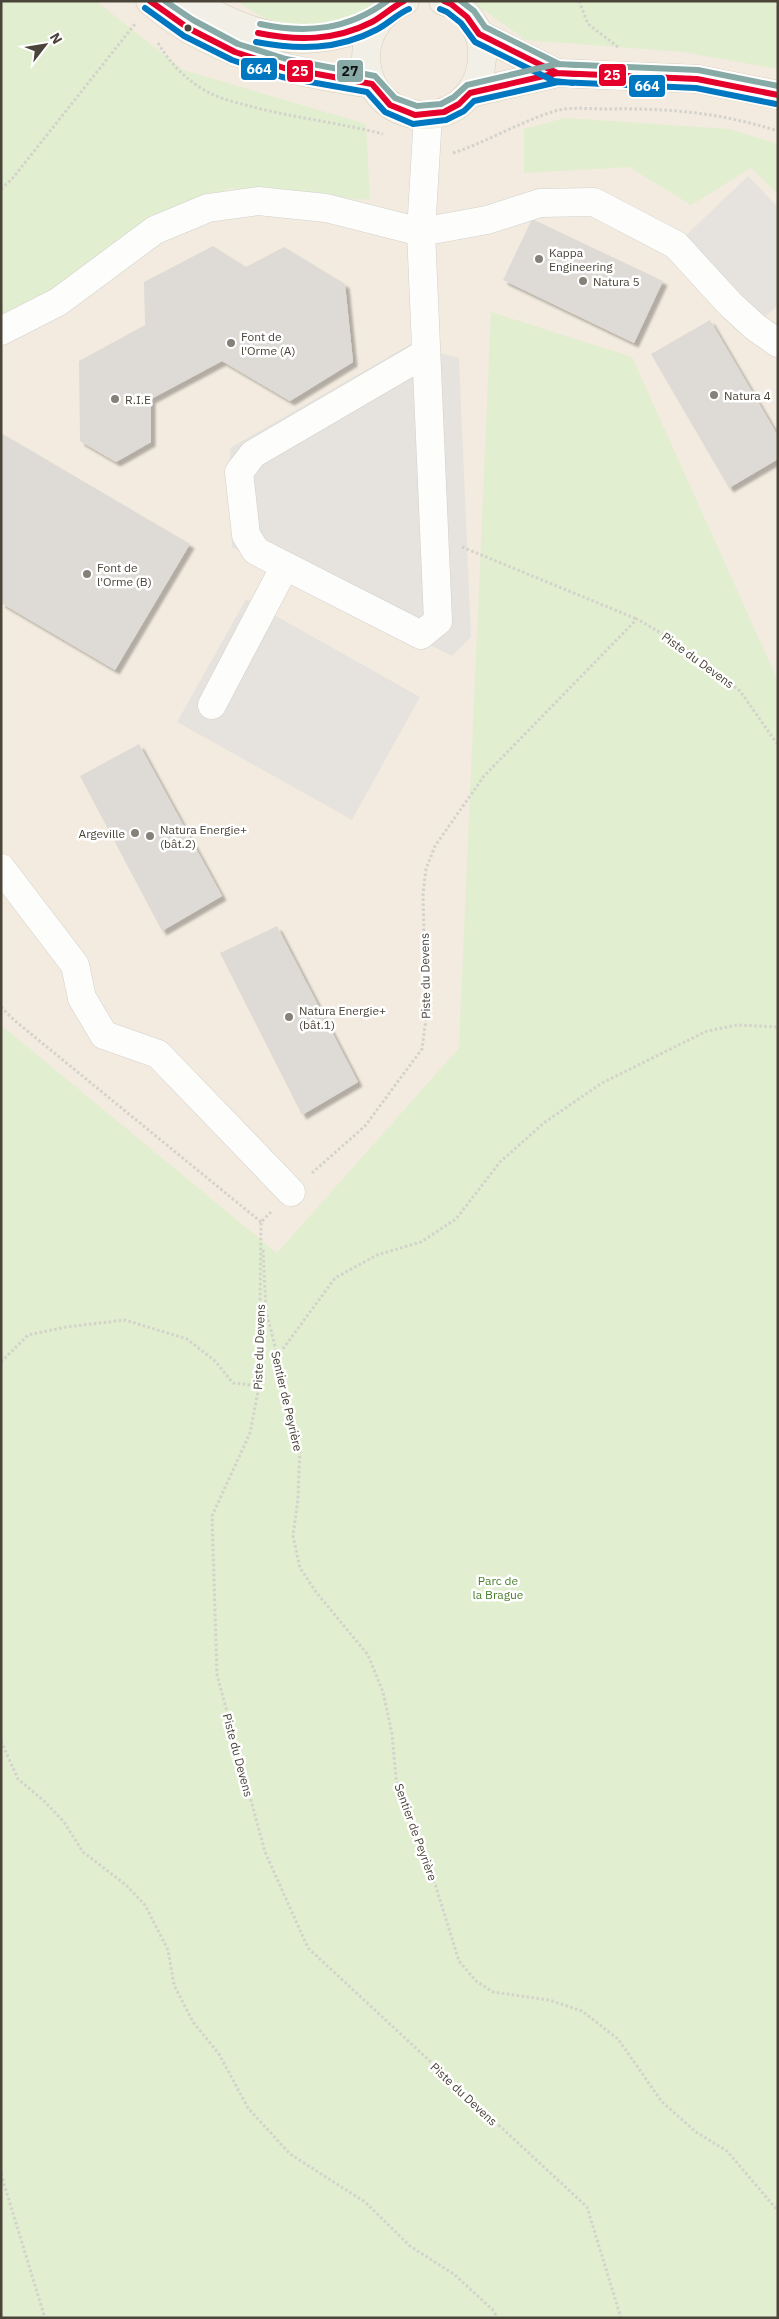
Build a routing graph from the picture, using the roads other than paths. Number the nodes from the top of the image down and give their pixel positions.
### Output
1 (190, 1) edge
2 (405, 1) edge
3 (443, 1) edge
4 (151, 15) edge
5 (378, 19) junction
6 (479, 34) junction
7 (557, 74) junction
8 (372, 84) junction
9 (470, 93) junction
10 (778, 94) edge
11 (428, 115) junction
12 (421, 232) junction
13 (1, 331) edge
14 (778, 343) edge
15 (426, 353) junction
16 (285, 566) junction
17 (212, 705) dead end
18 (1, 868) edge
19 (291, 1192) road end

1 - 5 main road
2 - 5 main road
3 - 6 main road
4 - 8 main road
5 - 8 main road
6 - 7 main road
6 - 9 main road
7 - 9 main road
7 - 10 main road
8 - 11 main road
9 - 11 main road
11 - 12 lane
12 - 13 lane
12 - 14 lane
12 - 15 lane
15 - 16 lane
15 - 16 lane
16 - 17 lane
18 - 19 lane

